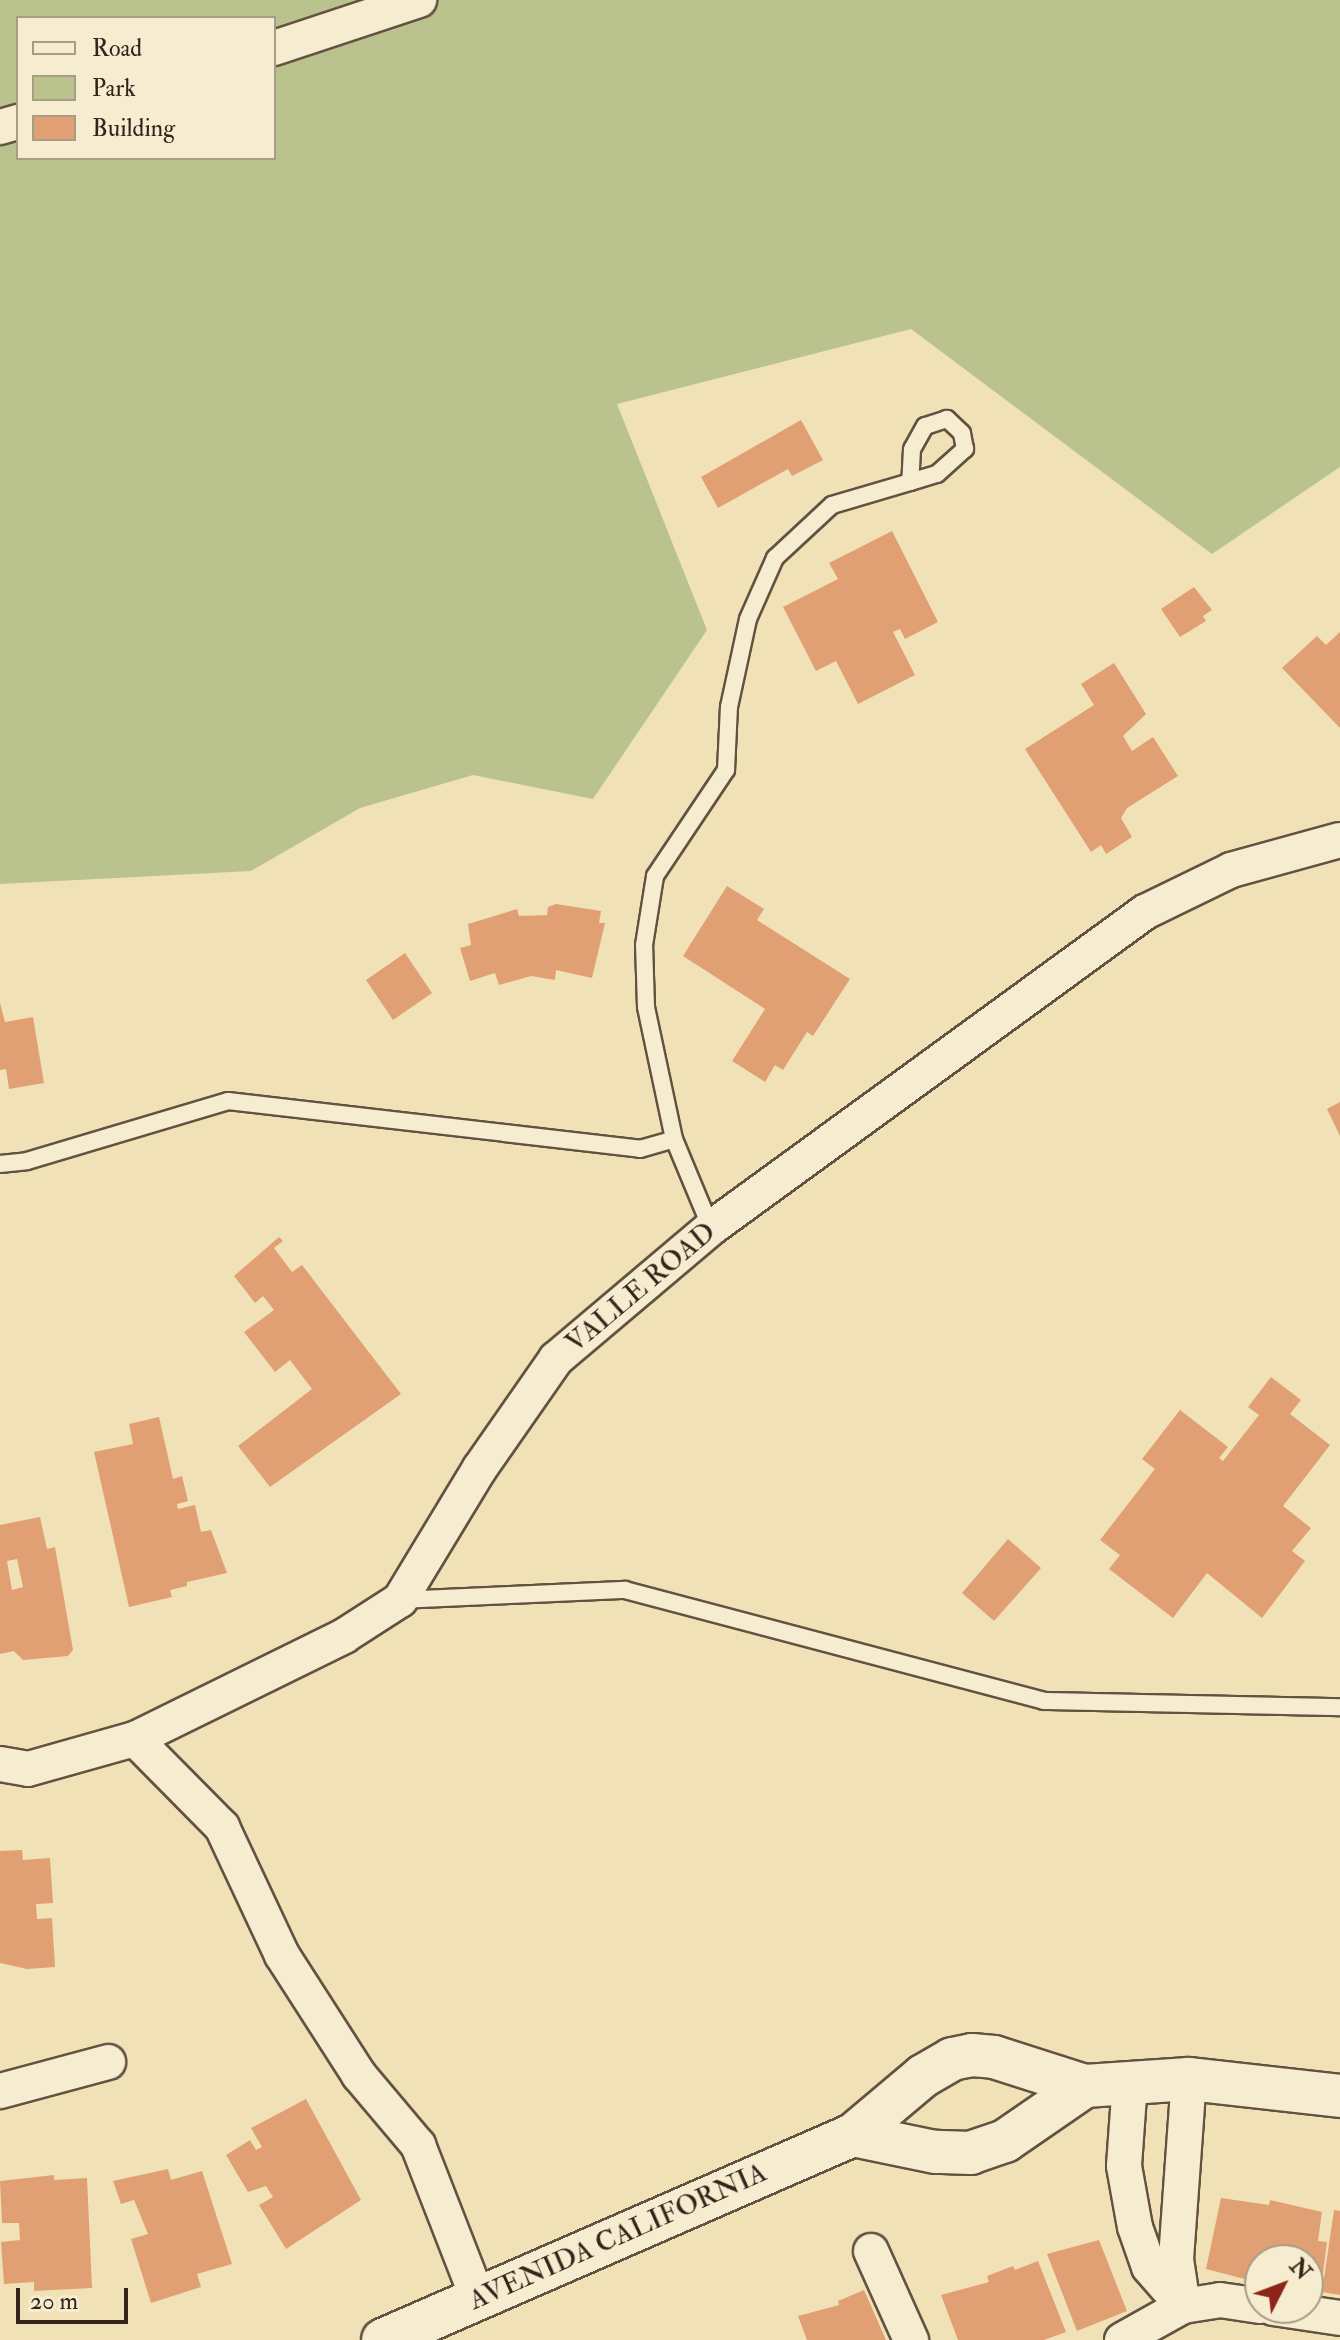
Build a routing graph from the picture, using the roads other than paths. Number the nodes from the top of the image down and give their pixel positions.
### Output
1 (419, 0) edge
2 (276, 47) edge
3 (910, 482) dead end
4 (1340, 840) edge
5 (674, 1139) junction
6 (0, 1164) edge
7 (711, 1228) junction
8 (400, 1600) junction
9 (1340, 1707) edge
10 (135, 1739) junction
11 (0, 1764) edge
12 (108, 2062) dead end
13 (1189, 2079) junction
14 (1130, 2082) junction
15 (1085, 2086) junction
16 (0, 2091) edge
17 (1340, 2096) edge
18 (853, 2135) junction
19 (871, 2251) dead end
20 (478, 2299) junction
21 (1244, 2304) edge
22 (1183, 2306) junction
23 (383, 2340) edge
24 (911, 2340) edge
25 (1122, 2340) edge

1 - 2 street
3 - 5 lane
4 - 7 street, VALLE ROAD
5 - 6 lane
5 - 7 lane
7 - 8 street, VALLE ROAD
8 - 9 lane
8 - 10 street, VALLE ROAD
10 - 11 street, VALLE ROAD
10 - 20 street
12 - 16 street
13 - 14 street, AVENIDA CALIFORNIA
13 - 17 street, AVENIDA CALIFORNIA
13 - 22 street
14 - 15 street, AVENIDA CALIFORNIA
14 - 22 street
15 - 18 street, AVENIDA CALIFORNIA
15 - 18 street, AVENIDA CALIFORNIA
18 - 20 street, AVENIDA CALIFORNIA
19 - 24 street
20 - 23 street, AVENIDA CALIFORNIA
21 - 22 street
22 - 25 street

